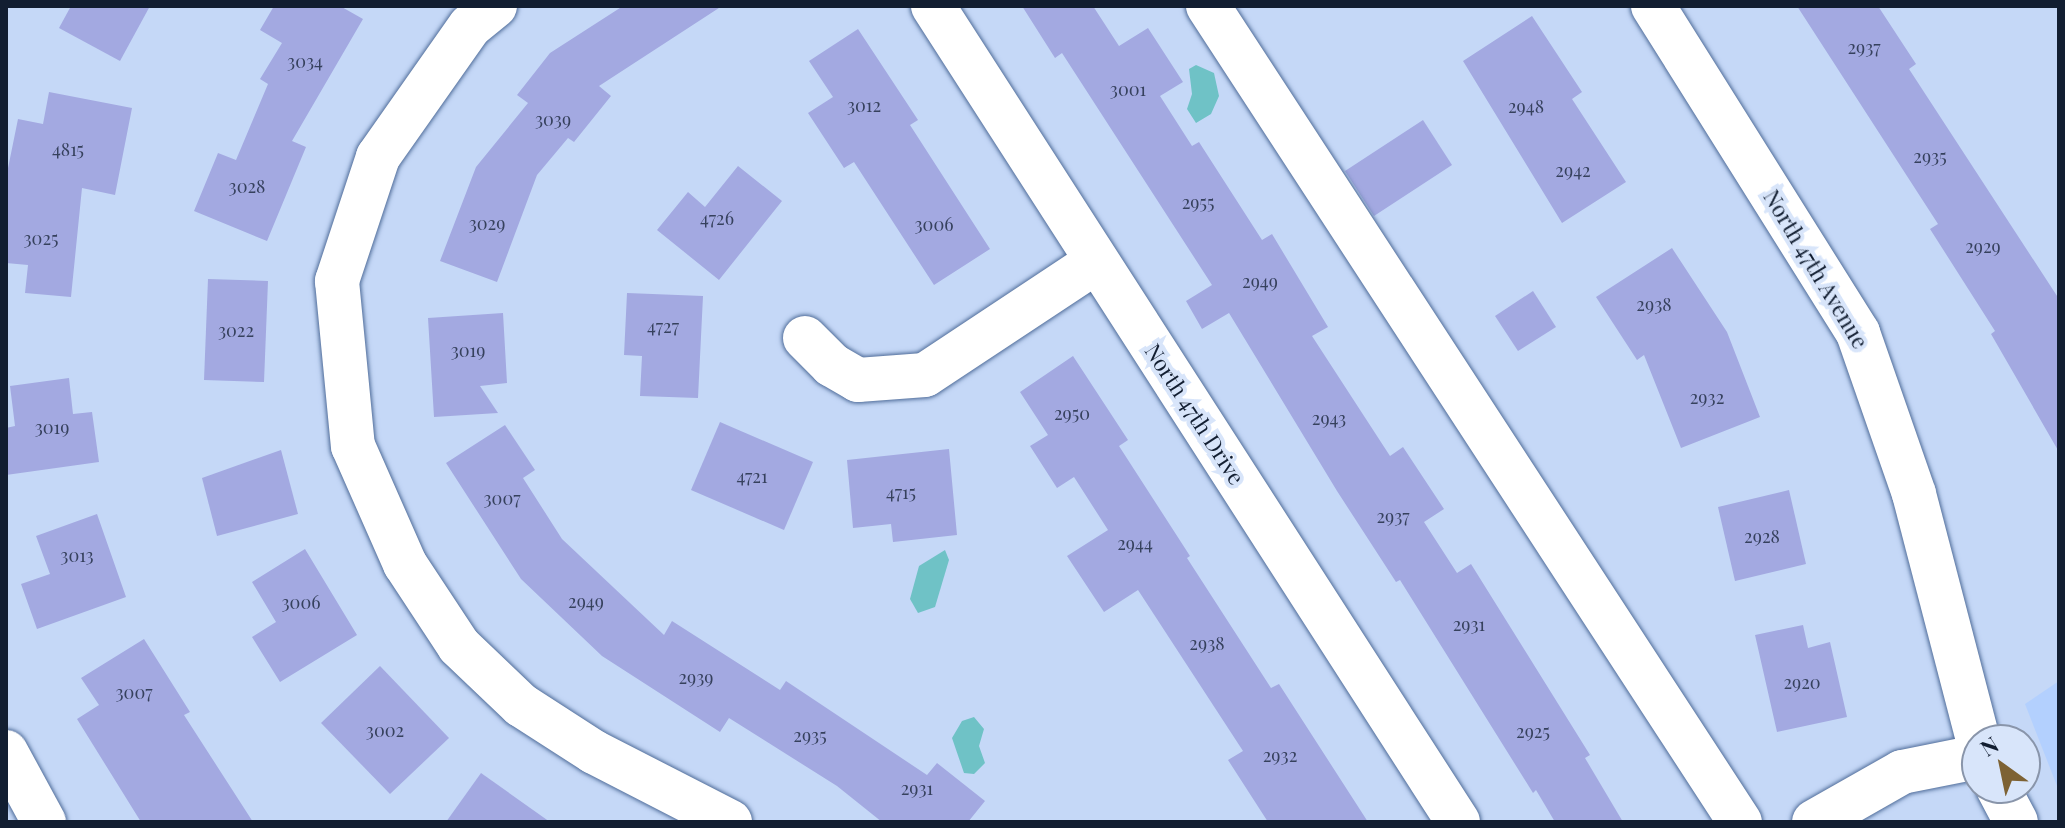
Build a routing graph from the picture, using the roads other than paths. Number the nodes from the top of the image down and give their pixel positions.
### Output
1 (495, 6) edge
2 (933, 6) edge
3 (1208, 6) edge
4 (1653, 6) edge
5 (1096, 262) junction
6 (805, 338) dead end
7 (1974, 724) edge
8 (6, 752) edge
9 (1961, 760) edge
10 (2006, 804) edge
11 (44, 822) edge
12 (730, 822) edge
13 (1458, 822) edge
14 (1740, 822) edge
15 (1814, 822) edge
16 (2016, 822) edge

1 - 12 street
2 - 5 street, North 47th Drive
3 - 14 street
4 - 7 street, North 47th Avenue
5 - 6 street
5 - 13 street, North 47th Drive
8 - 11 street
9 - 15 street
10 - 16 street

